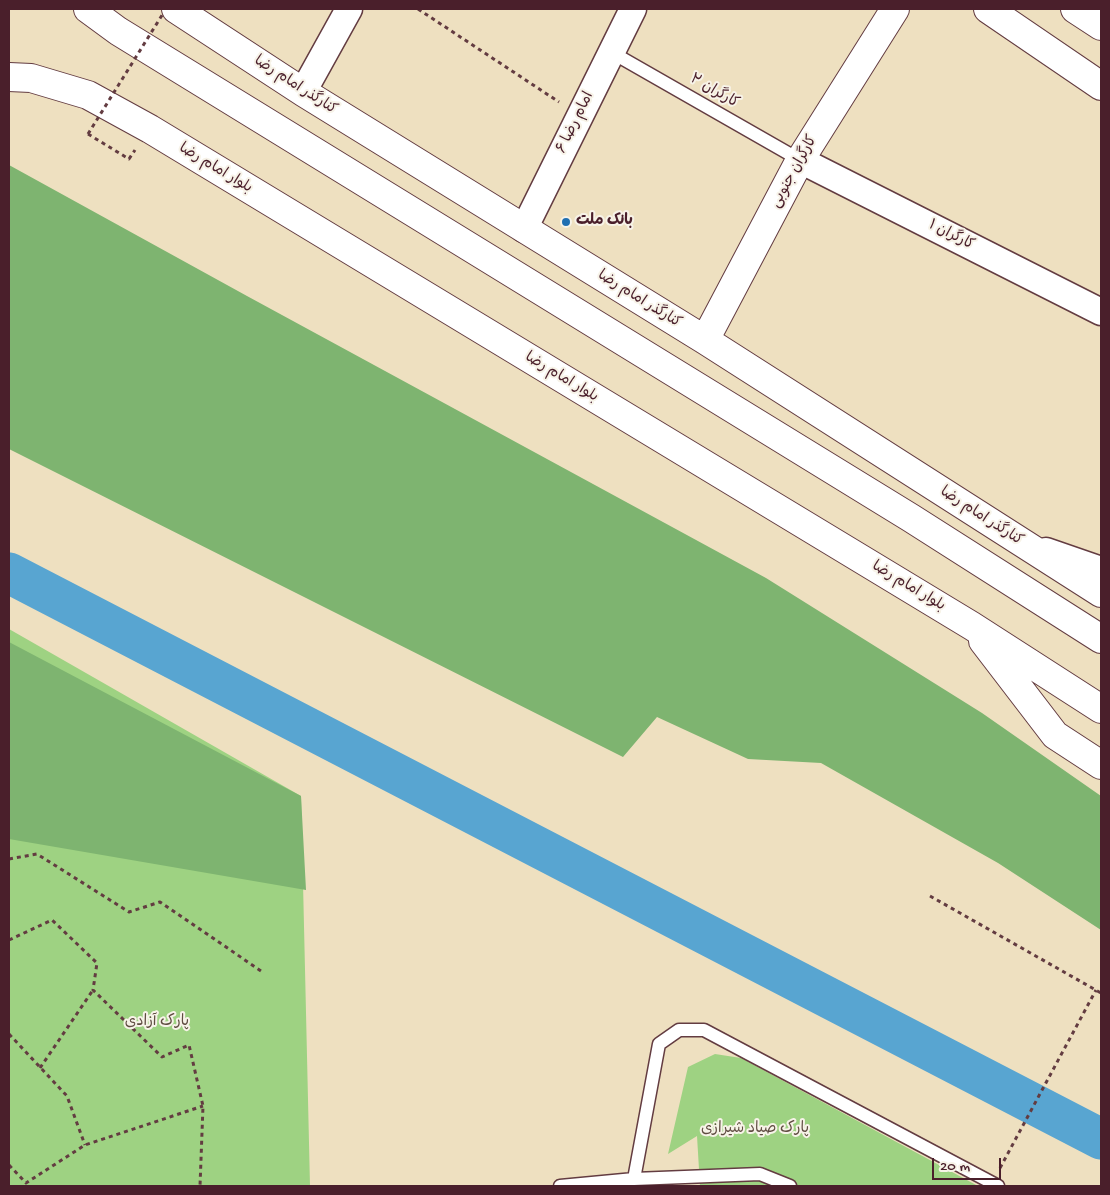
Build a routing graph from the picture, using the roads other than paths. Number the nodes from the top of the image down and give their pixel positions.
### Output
1 (88, 9) edge
2 (349, 9) edge
3 (894, 9) edge
4 (988, 9) edge
5 (1075, 9) edge
6 (170, 10) edge
7 (626, 11) edge
8 (1101, 26) edge
9 (611, 52) junction
10 (9, 77) edge
11 (1101, 86) edge
12 (303, 92) junction
13 (800, 160) junction
14 (524, 229) junction
15 (1101, 312) edge
16 (705, 340) junction
17 (1022, 543) junction
18 (1101, 570) edge
19 (1101, 593) edge
20 (972, 626) junction
21 (1101, 639) edge
22 (1101, 709) edge
23 (1101, 765) edge
24 (634, 1179) junction
25 (995, 1185) edge
26 (560, 1186) edge
27 (790, 1186) edge

1 - 21 main road
2 - 12 street
3 - 13 main road, کارگران جنوبی
4 - 11 main road
5 - 8 main road
6 - 12 main road, کنارگذر امام رضا
7 - 9 street, امام رضا ۶
9 - 13 lane, کارگران ۲
9 - 14 street, امام رضا ۶
10 - 20 main road, بلوار امام رضا
12 - 14 main road, کنارگذر امام رضا
13 - 15 street, کارگران ۱
13 - 16 main road, کارگران جنوبی
14 - 16 main road, کنارگذر امام رضا
16 - 17 main road, کنارگذر امام رضا
17 - 18 street
17 - 19 main road, کنارگذر امام رضا
20 - 22 main road, بلوار امام رضا
20 - 23 main road
24 - 25 lane
24 - 26 lane
24 - 27 lane

